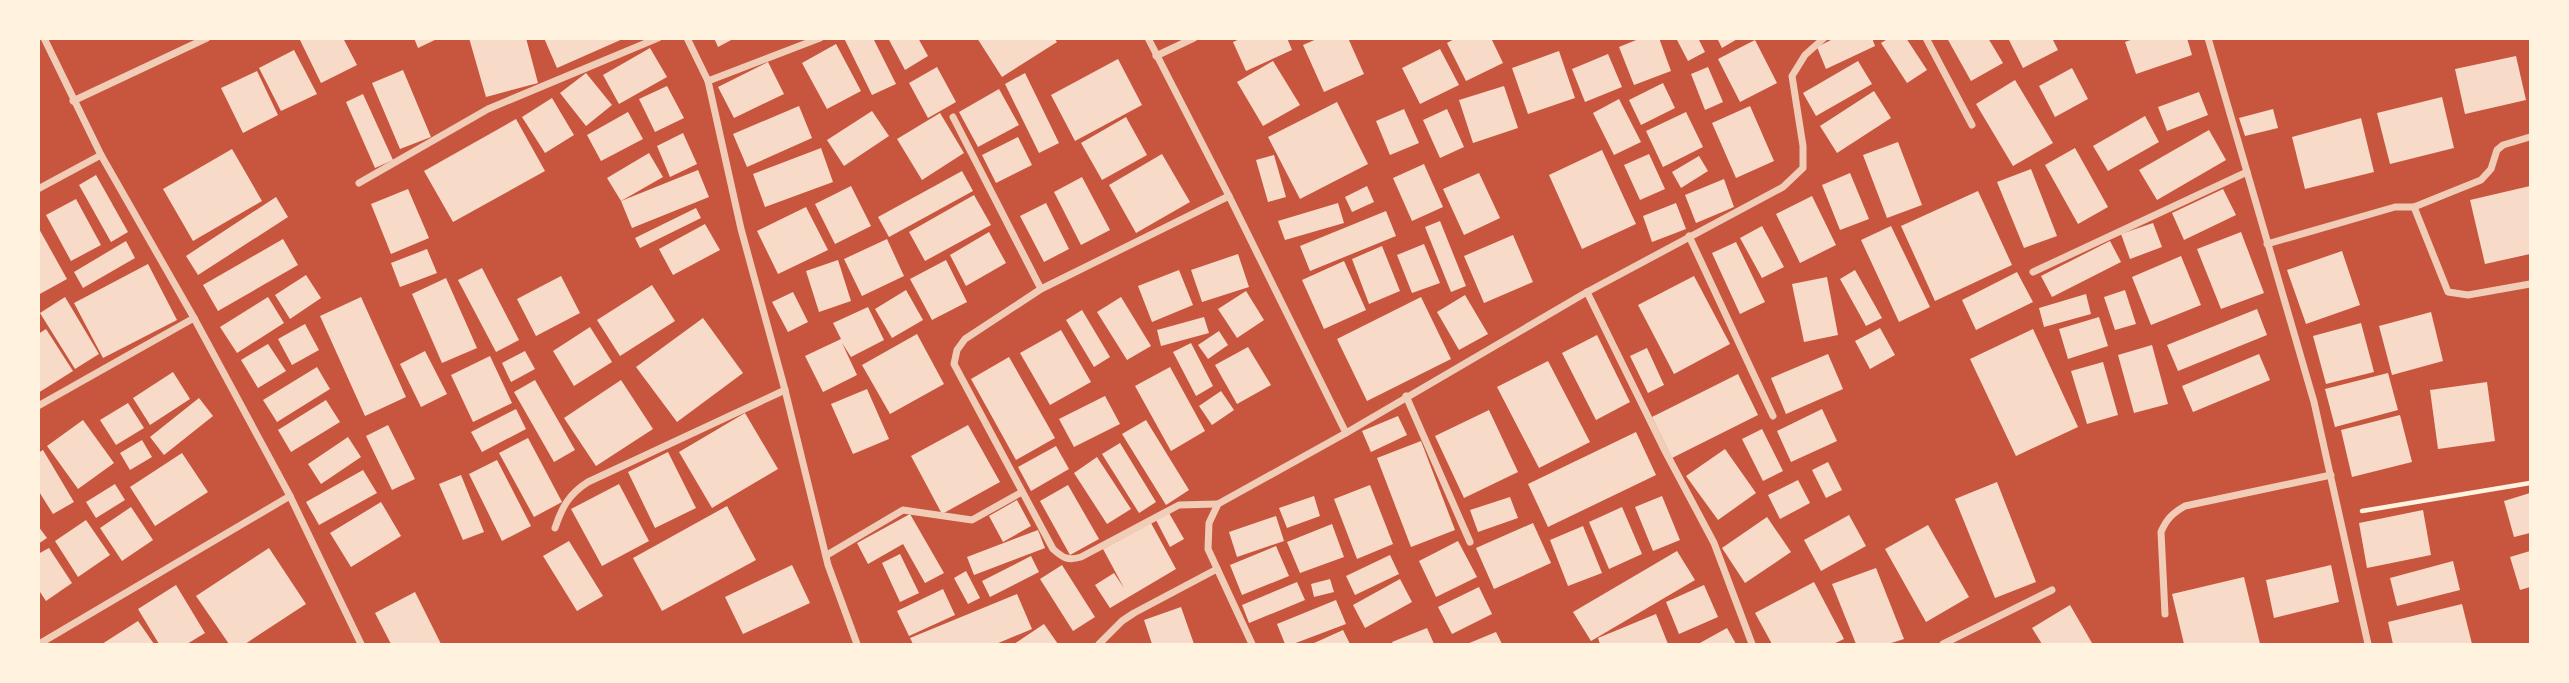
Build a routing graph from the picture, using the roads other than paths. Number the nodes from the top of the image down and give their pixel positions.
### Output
1 (44, 38) edge
2 (207, 38) edge
3 (658, 38) edge
4 (687, 38) edge
5 (820, 38) edge
6 (1148, 38) edge
7 (1194, 38) edge
8 (1824, 38) edge
9 (1926, 38) edge
10 (2208, 38) edge
11 (1156, 56) junction
12 (708, 81) junction
13 (73, 101) junction
14 (953, 117) dead end
15 (1972, 125) dead end
16 (2530, 137) edge
17 (101, 155) junction
18 (2247, 172) junction
19 (359, 183) dead end
20 (38, 189) edge
21 (1229, 196) junction
22 (2414, 207) junction
23 (1689, 236) junction
24 (2267, 244) junction
25 (2033, 272) dead end
26 (2530, 284) edge
27 (1041, 289) junction
28 (1587, 292) junction
29 (194, 318) junction
30 (785, 390) junction
31 (1406, 396) junction
32 (38, 406) edge
33 (1773, 416) dead end
34 (1346, 433) junction
35 (2332, 475) junction
36 (1022, 492) junction
37 (290, 496) junction
38 (1217, 504) junction
39 (555, 528) dead end
40 (1469, 542) dead end
41 (827, 555) junction
42 (1217, 569) junction
43 (2052, 590) dead end
44 (2165, 614) dead end
45 (39, 645) edge
46 (361, 645) edge
47 (857, 645) edge
48 (1099, 645) edge
49 (1252, 645) edge
50 (1752, 645) edge
51 (1943, 645) edge
52 (2368, 645) edge

1 - 13 street
2 - 13 street
3 - 19 street
4 - 12 street
5 - 12 street
6 - 11 street
7 - 11 street
8 - 23 street
9 - 15 street
10 - 18 street
11 - 21 street
12 - 30 street
13 - 17 street
14 - 27 street
16 - 22 street
17 - 20 street
17 - 29 street
18 - 24 street
18 - 25 street
21 - 27 street
21 - 34 street
22 - 24 street
22 - 26 street
23 - 28 street
23 - 33 street
24 - 35 street
27 - 36 street
28 - 31 street
28 - 50 street
29 - 32 street
29 - 37 street
30 - 39 street
30 - 41 street
31 - 34 street
31 - 40 street
34 - 38 street
35 - 44 street
35 - 52 street
36 - 38 street
36 - 41 street
37 - 45 street
37 - 46 street
38 - 42 street
41 - 47 street
42 - 48 street
42 - 49 street
43 - 51 street

